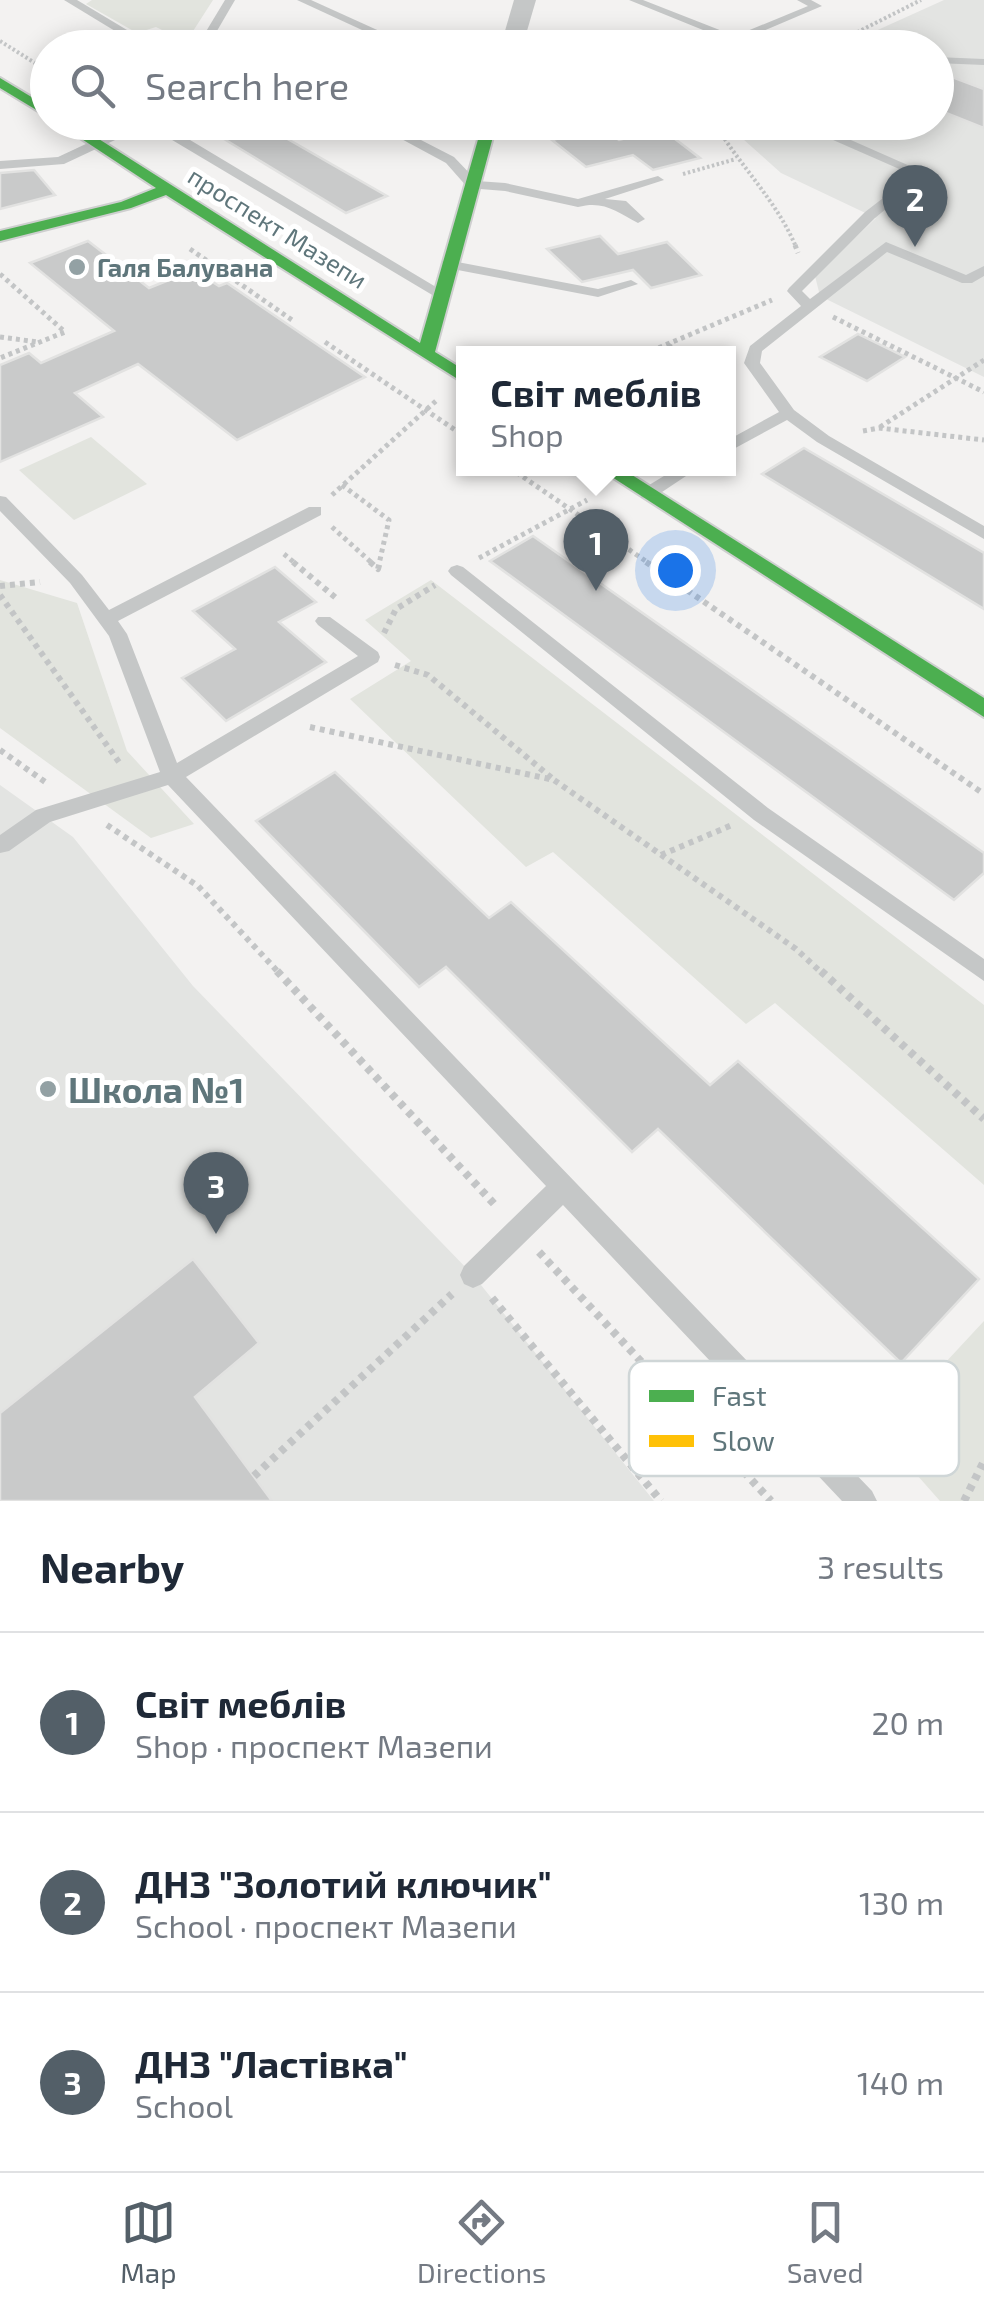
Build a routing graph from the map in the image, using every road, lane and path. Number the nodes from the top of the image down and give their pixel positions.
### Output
1 (69, 0) edge
2 (230, 0) edge
3 (302, 0) edge
4 (525, 0) edge
5 (634, 0) edge
6 (802, 0) edge
7 (919, 1) edge
8 (121, 30) edge
9 (213, 30) edge
10 (371, 30) edge
11 (516, 30) edge
12 (710, 30) edge
13 (759, 30) edge
14 (862, 30) edge
15 (954, 61) edge
16 (984, 62) edge
17 (0, 82) edge
18 (30, 101) edge
19 (89, 140) edge
20 (108, 140) edge
21 (178, 140) edge
22 (411, 140) edge
23 (485, 140) edge
24 (724, 140) edge
25 (841, 140) edge
26 (97, 145) junction
27 (736, 160) junction
28 (0, 165) edge
29 (658, 180) joint
30 (473, 185) junction
31 (167, 189) junction
32 (578, 203) junction
33 (638, 219) dead end
34 (0, 236) edge
35 (178, 241) dead end
36 (447, 264) junction
37 (984, 270) edge
38 (0, 274) edge
39 (630, 284) dead end
40 (794, 291) junction
41 (438, 293) junction
42 (807, 304) junction
43 (292, 320) dead end
44 (0, 337) edge
45 (39, 342) junction
46 (326, 342) dead end
47 (668, 345) edge
48 (426, 353) junction
49 (0, 358) edge
50 (984, 360) edge
51 (456, 373) edge
52 (957, 378) junction
53 (984, 392) edge
54 (423, 408) junction
55 (788, 412) junction
56 (879, 428) junction
57 (456, 431) edge
58 (823, 439) junction
59 (984, 440) edge
60 (736, 441) edge
61 (521, 476) edge
62 (619, 476) edge
63 (677, 476) edge
64 (342, 485) junction
65 (647, 494) junction
66 (598, 496) dead end
67 (0, 502) edge
68 (566, 508) junction
69 (314, 511) junction
70 (984, 533) edge
71 (457, 570) junction
72 (0, 595) edge
73 (396, 609) dead end
74 (106, 620) junction
75 (324, 621) dead end
76 (371, 658) junction
77 (984, 709) edge
78 (270, 718) junction
79 (0, 750) edge
80 (172, 776) junction
81 (554, 780) junction
82 (136, 787) junction
83 (984, 794) edge
84 (81, 807) junction
85 (761, 814) junction
86 (0, 845) edge
87 (660, 855) junction
88 (984, 971) edge
89 (984, 1119) edge
90 (563, 1188) junction
91 (519, 1230) junction
92 (473, 1276) junction
93 (641, 1361) edge
94 (728, 1361) edge
95 (984, 1461) edge
96 (629, 1464) edge
97 (254, 1476) dead end
98 (639, 1476) edge
99 (748, 1476) edge
100 (838, 1476) edge
101 (660, 1501) edge
102 (771, 1501) edge
103 (862, 1501) edge
104 (964, 1501) edge

1 - 8 lane
2 - 9 lane
3 - 10 lane
4 - 11 street
5 - 12 lane
6 - 13 lane
7 - 14 path
15 - 16 lane
17 - 18 street
19 - 26 street, проспект Мазепи
20 - 26 lane
21 - 41 lane
22 - 30 lane
23 - 30 street
24 - 27 path
25 - 40 lane
26 - 28 lane
26 - 31 street, проспект Мазепи
27 - 29 path
27 - 40 path
29 - 32 lane
30 - 32 lane
30 - 36 street
31 - 34 street
31 - 48 street, проспект Мазепи
32 - 33 lane
35 - 43 path
36 - 39 lane
36 - 41 street
37 - 42 lane
38 - 45 path
40 - 42 lane
40 - 47 path
41 - 48 street
42 - 52 path
42 - 55 lane
44 - 45 path
45 - 49 path
46 - 54 path
48 - 51 street, проспект Мазепи
50 - 52 path
52 - 53 path
52 - 56 path
54 - 57 path
54 - 64 path
55 - 58 lane
55 - 60 lane
56 - 58 path
56 - 59 path
58 - 70 lane
61 - 68 path
62 - 65 street
63 - 65 lane
64 - 69 path
64 - 69 path
65 - 77 street
66 - 68 path
67 - 74 lane
68 - 71 path
68 - 83 path
69 - 74 lane
71 - 73 path
71 - 85 lane
72 - 82 path
74 - 80 lane
75 - 76 lane
76 - 78 lane
76 - 81 path
78 - 80 lane
78 - 81 path
79 - 84 path
80 - 82 lane
80 - 90 lane
81 - 87 path
82 - 84 lane
84 - 86 lane
84 - 91 path
85 - 87 path
85 - 88 lane
87 - 89 path
90 - 91 lane
90 - 94 lane
91 - 92 lane
91 - 93 path
92 - 96 path
92 - 97 path
95 - 104 path
98 - 101 path
99 - 102 path
100 - 103 lane

